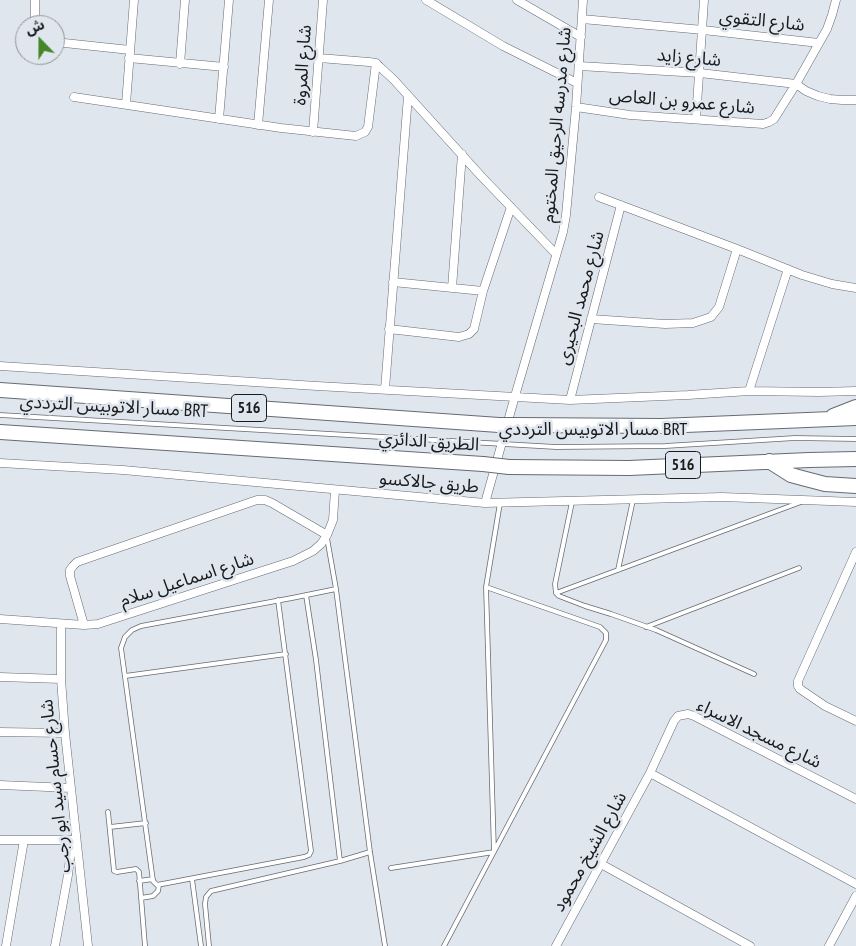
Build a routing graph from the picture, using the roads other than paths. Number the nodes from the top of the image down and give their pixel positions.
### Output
1 (35, 0) edge
2 (134, 0) edge
3 (185, 0) edge
4 (229, 0) edge
5 (269, 0) edge
6 (323, 0) edge
7 (426, 0) edge
8 (517, 0) edge
9 (583, 0) edge
10 (704, 0) edge
11 (835, 0) edge
12 (35, 15) edge
13 (582, 19) junction
14 (703, 30) junction
15 (581, 37) junction
16 (65, 43) edge
17 (819, 43) junction
18 (130, 50) junction
19 (129, 58) junction
20 (319, 58) junction
21 (376, 63) junction
22 (180, 64) junction
23 (579, 66) junction
24 (224, 67) junction
25 (700, 74) junction
26 (578, 83) junction
27 (796, 84) junction
28 (408, 96) junction
29 (74, 97) dead end
30 (856, 100) edge
31 (126, 104) junction
32 (576, 107) junction
33 (219, 119) junction
34 (696, 119) junction
35 (258, 125) junction
36 (313, 132) junction
37 (462, 154) junction
38 (599, 197) dead end
39 (621, 205) junction
40 (511, 207) junction
41 (737, 249) junction
42 (556, 254) junction
43 (788, 269) junction
44 (393, 282) junction
45 (452, 288) junction
46 (856, 288) edge
47 (483, 291) junction
48 (591, 319) junction
49 (389, 330) junction
50 (0, 366) edge
51 (385, 389) junction
52 (0, 390) edge
53 (856, 390) edge
54 (749, 391) junction
55 (515, 396) junction
56 (570, 400) junction
57 (856, 407) edge
58 (0, 415) edge
59 (856, 418) edge
60 (825, 419) junction
61 (0, 432) edge
62 (856, 439) edge
63 (856, 459) edge
64 (769, 461) junction
65 (0, 463) edge
66 (856, 486) edge
67 (335, 490) junction
68 (633, 500) junction
69 (808, 500) junction
70 (572, 502) junction
71 (856, 502) edge
72 (486, 503) junction
73 (500, 503) junction
74 (327, 535) junction
75 (856, 552) edge
76 (799, 568) dead end
77 (618, 570) junction
78 (486, 587) junction
79 (336, 589) junction
80 (556, 593) junction
81 (306, 595) junction
82 (278, 600) junction
83 (0, 619) edge
84 (61, 624) junction
85 (84, 625) junction
86 (646, 627) junction
87 (286, 654) junction
88 (754, 674) dead end
89 (125, 676) junction
90 (0, 677) edge
91 (61, 679) junction
92 (856, 721) edge
93 (0, 732) edge
94 (65, 733) junction
95 (650, 773) junction
96 (0, 785) edge
97 (70, 788) junction
98 (856, 799) edge
99 (108, 812) dead end
100 (146, 823) junction
101 (110, 827) junction
102 (0, 840) edge
103 (24, 840) junction
104 (74, 840) junction
105 (370, 852) junction
106 (494, 852) junction
107 (340, 861) junction
108 (601, 864) junction
109 (391, 868) dead end
110 (153, 879) junction
111 (192, 879) junction
112 (139, 880) junction
113 (856, 884) edge
114 (159, 885) junction
115 (856, 896) edge
116 (141, 898) junction
117 (832, 944) edge
118 (6, 946) edge
119 (55, 946) edge
120 (88, 946) edge
121 (145, 946) edge
122 (201, 946) edge
123 (209, 946) edge
124 (385, 946) edge
125 (444, 946) edge
126 (556, 946) edge
127 (750, 946) edge

1 - 12 street
2 - 18 street
3 - 22 street
4 - 24 street
5 - 35 street
6 - 20 street, شارع المروة
7 - 26 street
8 - 15 street
9 - 13 street, شارع مدرسه الرحيق المختوم
10 - 14 street
11 - 17 street
13 - 14 street, شارع التقوي
13 - 15 street, شارع مدرسه الرحيق المختوم
14 - 17 street, شارع التقوي
14 - 25 street
15 - 23 street, شارع مدرسه الرحيق المختوم
16 - 18 street
17 - 27 street
18 - 19 street
19 - 22 street
19 - 31 street
20 - 21 street
20 - 36 street, شارع المروة
21 - 28 street
21 - 36 street
22 - 24 street
23 - 25 street, شارع زايد
23 - 26 street, شارع مدرسه الرحيق المختوم
24 - 33 street
25 - 27 street, شارع زايد
25 - 34 street
26 - 32 street, شارع مدرسه الرحيق المختوم
27 - 30 street
27 - 34 street, شارع عمرو بن العاص
28 - 37 street
28 - 44 street
29 - 31 street
31 - 33 street
32 - 34 street, شارع عمرو بن العاص
32 - 42 street, شارع مدرسه الرحيق المختوم
33 - 35 street
35 - 36 street
37 - 40 street
37 - 45 street
38 - 39 street
39 - 41 street
39 - 48 street, شارع محمد البحيرى
40 - 42 street
40 - 47 street
41 - 43 street
41 - 48 street
42 - 55 street, شارع مدرسه الرحيق المختوم
43 - 46 street
43 - 54 street
44 - 45 street
44 - 49 street
45 - 47 street
47 - 49 street
48 - 56 street, شارع محمد البحيرى
49 - 51 street
50 - 51 street
51 - 55 street
52 - 60 highway, الطريق الدائري / 516, bridge
53 - 54 street
54 - 56 street
55 - 56 street
55 - 72 street, شارع مدرسه الرحيق المختوم
57 - 60 highway
58 - 62 lane, مسار الاتوبيس الترددي BRT
59 - 60 highway, الطريق الدائري / 516
61 - 64 highway, الطريق الدائري / 516, bridge
63 - 64 highway, الطريق الدائري / 516
64 - 66 highway
65 - 67 street, طريق جالاكسو
67 - 72 street, طريق جالاكسو
67 - 74 street, شارع اسماعيل سلام
68 - 69 street, طريق جالاكسو
68 - 70 street, طريق جالاكسو
68 - 77 lane
69 - 71 street, طريق جالاكسو
69 - 77 lane
70 - 73 street, طريق جالاكسو
70 - 80 lane
72 - 73 street, طريق جالاكسو
73 - 78 lane
74 - 79 lane
74 - 85 street, شارع اسماعيل سلام
74 - 85 street
75 - 92 street
76 - 86 lane
77 - 80 lane
78 - 106 lane
78 - 106 lane
79 - 81 lane
79 - 105 lane
80 - 86 lane
81 - 82 lane
81 - 107 lane
82 - 87 lane
82 - 89 lane
83 - 84 street, شارع اسماعيل سلام
84 - 85 street, شارع اسماعيل سلام
84 - 91 street, شارع حسام سيد ابو رجب
86 - 88 lane
87 - 89 lane
87 - 111 lane
89 - 100 lane
90 - 91 street
91 - 94 street, شارع حسام سيد ابو رجب
93 - 94 street
94 - 97 street, شارع حسام سيد ابو رجب
95 - 98 street, شارع مسجد الاسراء
95 - 108 street, شارع الشيخ محمود
95 - 113 street
96 - 97 street
97 - 104 street, شارع حسام سيد ابو رجب
99 - 101 lane
100 - 101 lane
100 - 110 lane
101 - 112 lane
102 - 103 street
103 - 104 street
103 - 118 street
104 - 119 street
104 - 120 street, شارع حسام سيد ابو رجب
105 - 107 lane
105 - 124 lane
106 - 109 lane
106 - 125 lane
107 - 123 lane
108 - 126 street, شارع الشيخ محمود
108 - 127 street
110 - 112 lane
110 - 114 lane
111 - 114 lane
111 - 122 lane
112 - 116 lane
114 - 116 lane
115 - 117 street
116 - 121 lane

